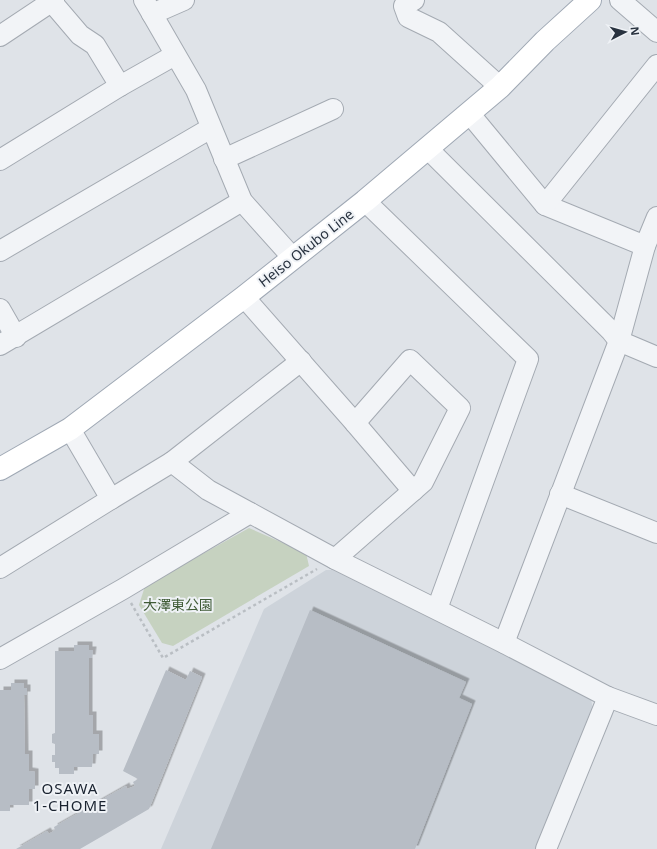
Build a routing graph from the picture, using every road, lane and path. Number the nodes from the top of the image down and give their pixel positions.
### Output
1 (184, 0) edge
2 (414, 0) edge
3 (590, 0) edge
4 (620, 0) edge
5 (52, 1) edge
6 (148, 7) edge
7 (657, 32) edge
8 (0, 36) edge
9 (175, 55) junction
10 (657, 65) edge
11 (120, 86) junction
12 (500, 87) junction
13 (333, 109) dead end
14 (469, 113) junction
15 (211, 128) junction
16 (427, 148) junction
17 (224, 159) junction
18 (0, 160) edge
19 (242, 201) junction
20 (365, 201) junction
21 (545, 205) junction
22 (657, 217) edge
23 (645, 246) junction
24 (0, 251) edge
25 (293, 258) junction
26 (244, 297) junction
27 (0, 309) edge
28 (8, 341) edge
29 (619, 342) junction
30 (657, 357) edge
31 (301, 361) junction
32 (355, 423) junction
33 (70, 429) junction
34 (172, 462) junction
35 (0, 470) edge
36 (413, 491) junction
37 (560, 494) junction
38 (111, 499) junction
39 (250, 513) junction
40 (657, 533) edge
41 (335, 559) junction
42 (0, 568) edge
43 (123, 589) junction
44 (437, 609) junction
45 (504, 642) junction
46 (0, 659) edge
47 (608, 697) junction
48 (657, 715) edge
49 (546, 849) edge

1 - 6 street
2 - 12 street
3 - 12 main road, Heiso Okubo Line
4 - 7 street
5 - 8 street
5 - 11 street
6 - 9 street
9 - 11 street
9 - 15 street
10 - 21 street
11 - 18 street
12 - 14 main road, Heiso Okubo Line
13 - 17 street
14 - 16 main road, Heiso Okubo Line
14 - 21 street
15 - 17 street
15 - 24 street
16 - 20 main road, Heiso Okubo Line
16 - 29 street
17 - 19 street
19 - 25 street
19 - 28 street
20 - 25 main road, Heiso Okubo Line
20 - 44 street
21 - 23 street
22 - 23 street
23 - 29 street
25 - 26 main road, Heiso Okubo Line
26 - 31 street
26 - 33 main road, Heiso Okubo Line
27 - 28 street
29 - 30 street
29 - 37 street
31 - 32 street
31 - 34 street
32 - 36 street
32 - 36 street
33 - 35 main road, Heiso Okubo Line
33 - 38 street
34 - 38 street
34 - 39 street
36 - 41 street
37 - 40 street
37 - 45 street
38 - 42 street
39 - 41 street
39 - 43 street
41 - 43 path
41 - 44 street
43 - 46 street
44 - 45 street
45 - 47 street
47 - 48 street
47 - 49 street

